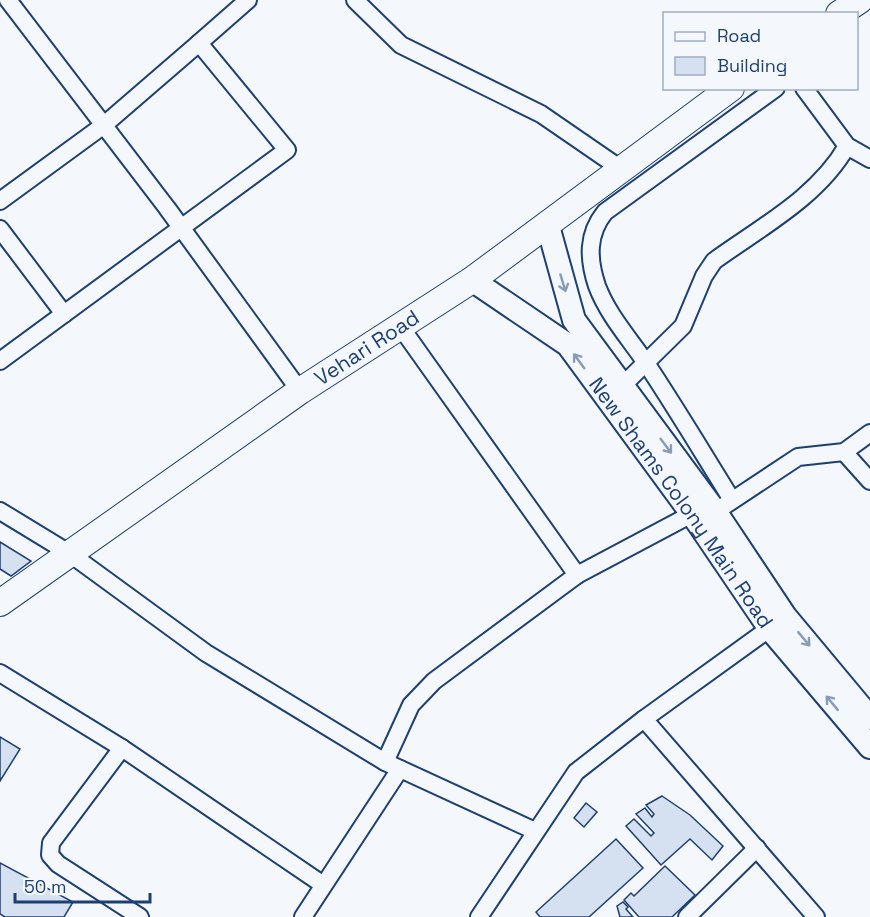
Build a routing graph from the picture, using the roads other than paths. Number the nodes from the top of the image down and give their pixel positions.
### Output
1 (8, 0) edge
2 (248, 0) edge
3 (355, 0) edge
4 (860, 0) edge
5 (842, 12) edge
6 (199, 42) junction
7 (728, 90) edge
8 (773, 90) edge
9 (805, 90) edge
10 (104, 125) junction
11 (847, 146) junction
12 (870, 159) edge
13 (621, 170) junction
14 (0, 201) edge
15 (181, 226) junction
16 (548, 226) junction
17 (0, 230) edge
18 (472, 280) junction
19 (64, 314) junction
20 (400, 326) junction
21 (0, 361) edge
22 (646, 363) junction
23 (300, 391) junction
24 (614, 394) junction
25 (870, 433) edge
26 (844, 452) junction
27 (870, 481) edge
28 (0, 511) edge
29 (709, 512) junction
30 (69, 553) junction
31 (577, 575) junction
32 (0, 603) edge
33 (777, 622) junction
34 (0, 673) edge
35 (870, 718) edge
36 (644, 719) junction
37 (870, 747) edge
38 (122, 748) junction
39 (393, 766) junction
40 (535, 831) junction
41 (757, 848) junction
42 (322, 884) junction
43 (140, 917) edge
44 (303, 917) edge
45 (479, 917) edge
46 (687, 917) edge
47 (816, 917) edge

1 - 10 street
2 - 6 street
3 - 13 street
4 - 5 main road
6 - 10 street
6 - 15 street
7 - 13 main road, Vehari Road
8 - 22 street
9 - 11 street
10 - 14 street
10 - 15 street
11 - 12 street
11 - 22 street
13 - 16 main road, Vehari Road
15 - 19 street
15 - 23 street
16 - 18 main road, Vehari Road
16 -> 24 main road, New Shams Colony Main Road
17 - 19 street
18 - 20 main road, Vehari Road
24 -> 18 main road, New Shams Colony Main Road
19 - 21 street
20 - 23 main road, Vehari Road
20 - 31 street
22 - 24 street
22 - 29 street
23 - 30 main road, Vehari Road
24 - 29 main road, New Shams Colony Main Road
25 - 26 street
26 - 27 street
26 - 29 street
28 - 30 street
29 - 31 street
29 - 33 main road, New Shams Colony Main Road
30 - 32 main road, Vehari Road
30 - 39 street
31 - 39 street
33 -> 35 main road, New Shams Colony Main Road
33 - 36 street
37 -> 33 main road, New Shams Colony Main Road
34 - 38 street
36 - 40 street
36 - 41 street
38 - 42 street
38 - 43 street
39 - 40 street
39 - 42 street
40 - 45 street
41 - 46 street
41 - 47 street
42 - 44 street

